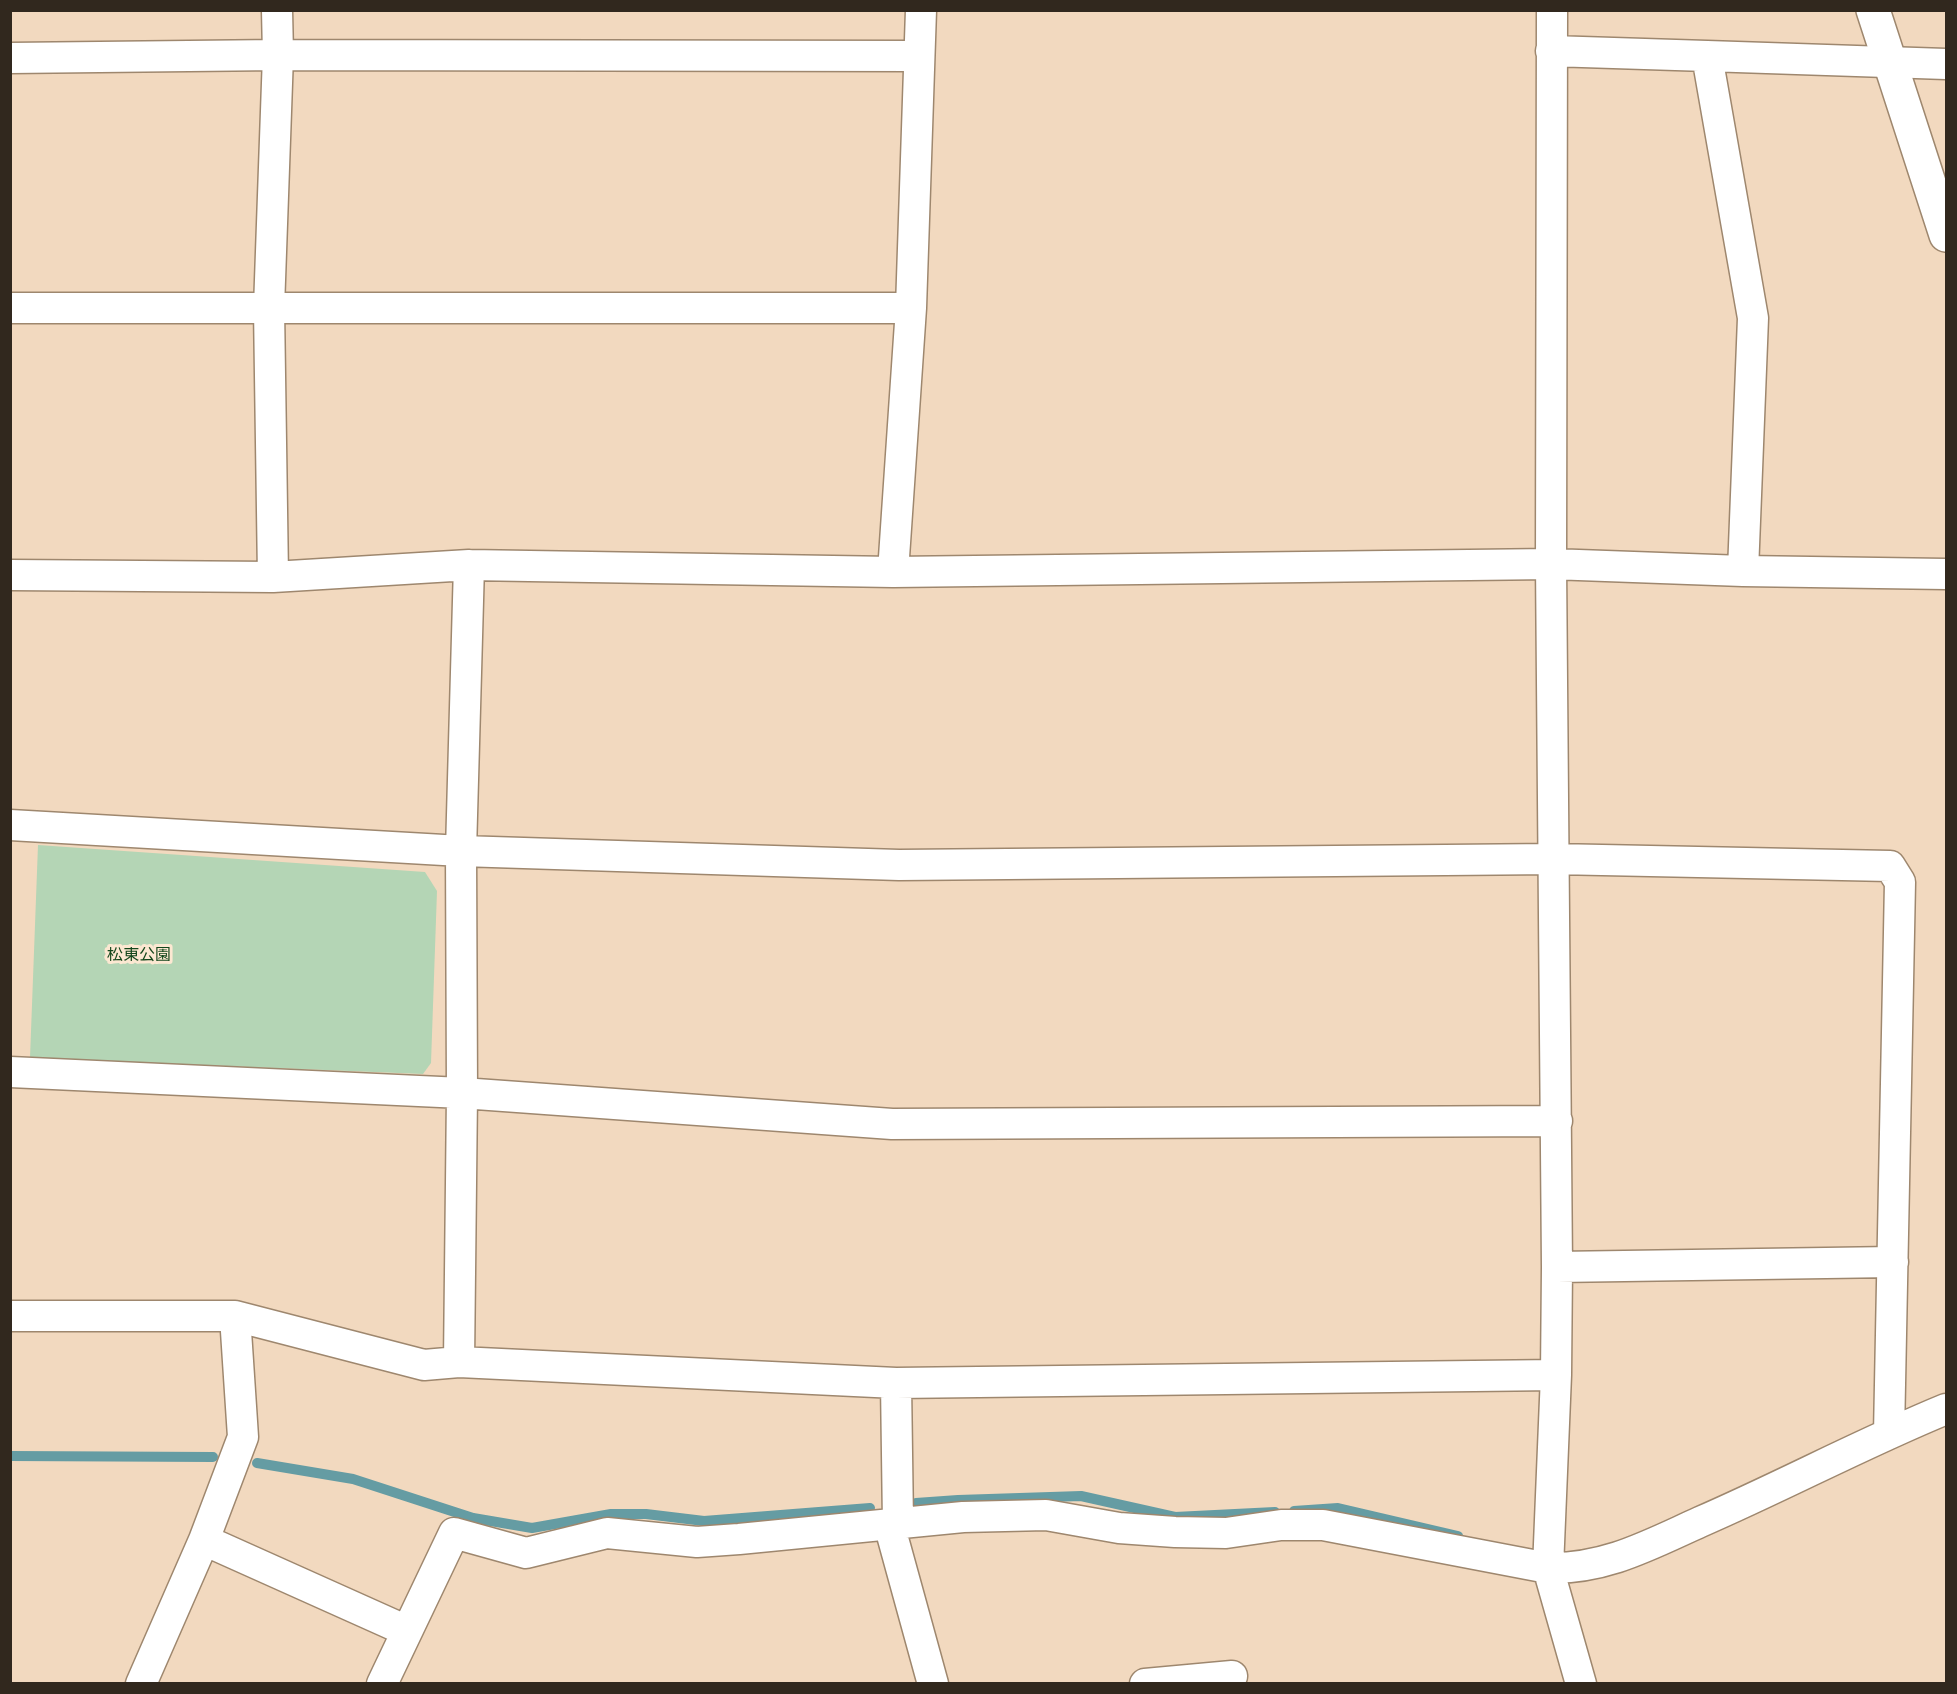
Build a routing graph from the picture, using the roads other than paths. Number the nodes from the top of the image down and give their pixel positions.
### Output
1 (277, 10) edge
2 (921, 10) edge
3 (1552, 10) edge
4 (1873, 10) edge
5 (1551, 51) junction
6 (278, 55) junction
7 (919, 56) junction
8 (1707, 56) junction
9 (10, 58) edge
10 (1890, 62) junction
11 (1947, 64) edge
12 (1947, 235) edge
13 (10, 308) edge
14 (269, 308) junction
15 (911, 308) junction
16 (1551, 564) junction
17 (469, 565) junction
18 (1743, 571) junction
19 (893, 572) junction
20 (10, 574) edge
21 (1947, 574) edge
22 (273, 577) junction
23 (10, 825) edge
24 (461, 851) junction
25 (1554, 859) junction
26 (10, 1072) edge
27 (462, 1093) junction
28 (1557, 1121) junction
29 (1893, 1262) junction
30 (1557, 1267) junction
31 (10, 1316) edge
32 (234, 1316) junction
33 (459, 1362) junction
34 (1556, 1375) junction
35 (896, 1383) junction
36 (1947, 1409) edge
37 (1889, 1434) junction
38 (894, 1524) junction
39 (204, 1540) junction
40 (1548, 1568) junction
41 (407, 1630) junction
42 (1232, 1676) dead end
43 (141, 1683) edge
44 (382, 1683) edge
45 (933, 1683) edge
46 (1145, 1683) edge
47 (1581, 1683) edge

1 - 6 street
2 - 7 street
3 - 5 street
4 - 10 street
5 - 8 street
5 - 16 street
6 - 7 street
6 - 9 street
6 - 14 street
7 - 15 street
8 - 10 street
8 - 18 street
10 - 11 street
10 - 12 street
13 - 14 street
14 - 15 street
14 - 22 street
15 - 19 street
16 - 18 street
16 - 19 street
16 - 25 street
17 - 19 street
17 - 22 street
17 - 24 street
18 - 21 street
20 - 22 street
23 - 24 street
24 - 25 street
24 - 27 street
25 - 28 street
25 - 29 street
26 - 27 street
27 - 28 street
27 - 33 street
28 - 30 street
29 - 30 street
29 - 37 street
30 - 34 street
31 - 32 street
32 - 33 street
32 - 39 street
33 - 35 street
34 - 35 street
34 - 40 street
35 - 38 street
36 - 37 street
37 - 40 street
38 - 40 street
38 - 41 street
38 - 45 street
39 - 41 street
39 - 43 street
40 - 47 street
41 - 44 street
42 - 46 street

